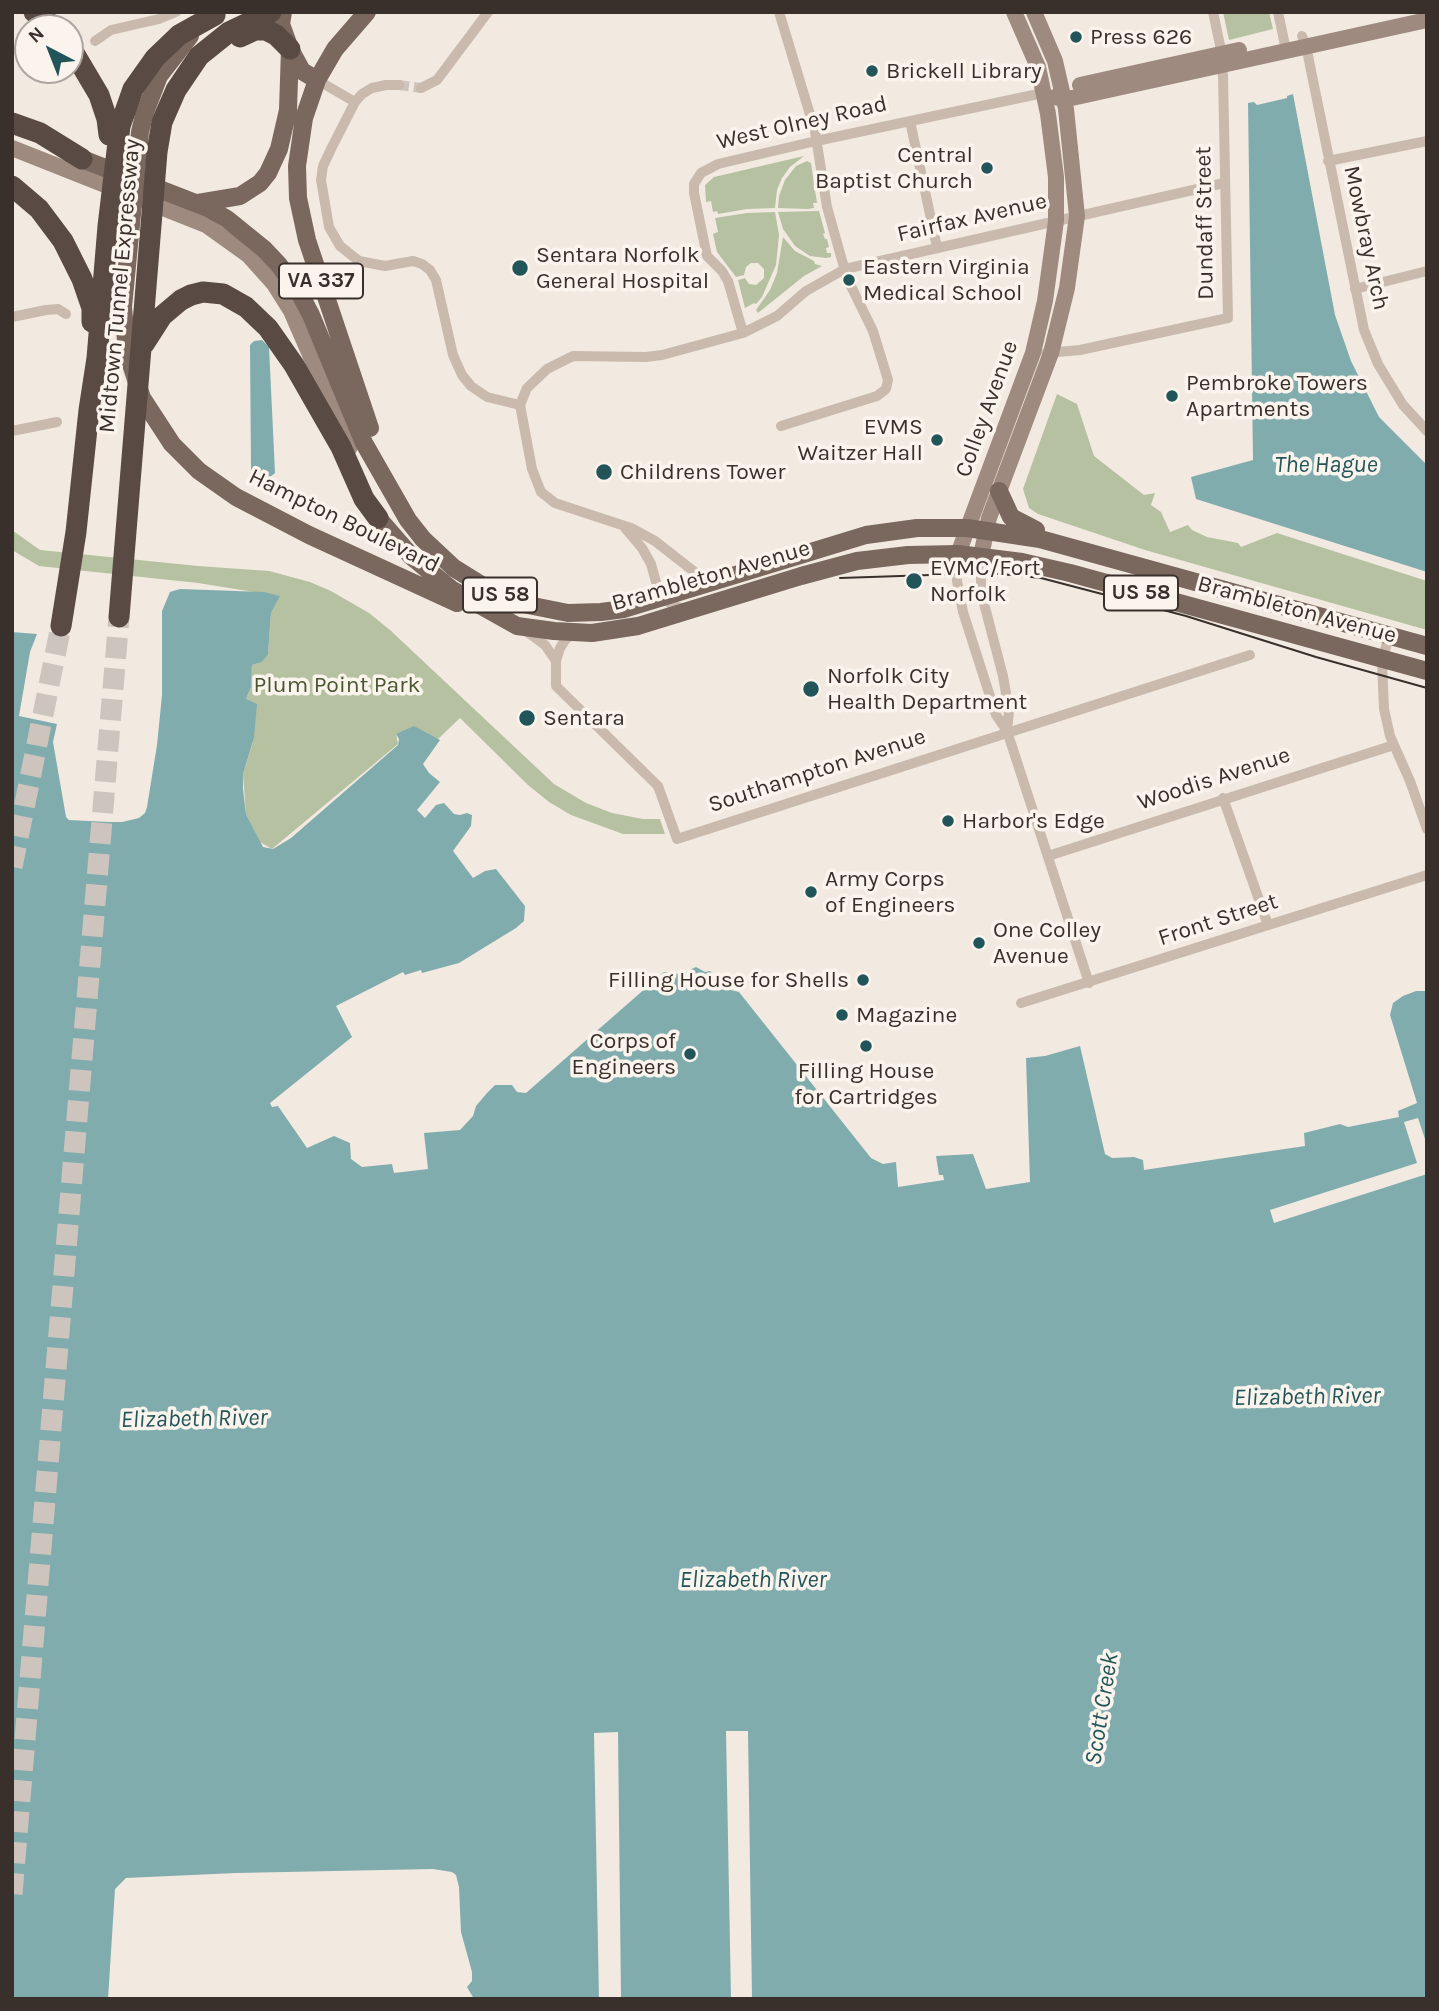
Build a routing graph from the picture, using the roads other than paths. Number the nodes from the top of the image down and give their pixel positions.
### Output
1 (176, 12) edge
2 (271, 12) edge
3 (283, 12) edge
4 (366, 12) edge
5 (488, 12) edge
6 (779, 12) edge
7 (1014, 12) edge
8 (1034, 12) edge
9 (1213, 12) edge
10 (1278, 12) edge
11 (1410, 12) edge
12 (218, 14) edge
13 (1427, 20) edge
14 (179, 35) junction
15 (95, 41) dead end
16 (1304, 41) junction
17 (1285, 45) junction
18 (290, 49) junction
19 (1222, 60) junction
20 (84, 70) edge
21 (317, 80) junction
22 (399, 85) tunnel mouth
23 (421, 88) dead end
24 (1043, 93) junction
25 (1062, 94) junction
26 (171, 99) junction
27 (355, 102) junction
28 (911, 121) junction
29 (12, 123) edge
30 (12, 131) edge
31 (109, 135) junction
32 (816, 141) junction
33 (1427, 141) edge
34 (12, 148) edge
35 (1328, 161) junction
36 (81, 167) junction
37 (107, 176) junction
38 (12, 177) edge
39 (1224, 183) junction
40 (12, 186) edge
41 (191, 206) junction
42 (1077, 216) junction
43 (1056, 221) junction
44 (108, 226) junction
45 (937, 247) junction
46 (845, 269) junction
47 (1427, 271) edge
48 (82, 279) junction
49 (1355, 289) junction
50 (92, 308) junction
51 (66, 314) dead end
52 (12, 317) edge
53 (743, 333) junction
54 (141, 349) junction
55 (1033, 353) junction
56 (1051, 353) junction
57 (520, 405) junction
58 (89, 410) junction
59 (57, 422) dead end
60 (781, 426) dead end
61 (12, 430) edge
62 (1427, 431) edge
63 (386, 478) junction
64 (999, 491) junction
65 (377, 518) junction
66 (623, 525) junction
67 (976, 528) junction
68 (1088, 551) junction
69 (958, 554) junction
70 (981, 556) junction
71 (719, 580) junction
72 (663, 598) junction
73 (692, 610) junction
74 (118, 617) tunnel mouth
75 (61, 626) tunnel mouth
76 (517, 626) junction
77 (574, 633) junction
78 (1389, 635) junction
79 (1427, 646) edge
80 (1250, 655) dead end
81 (1382, 659) junction
82 (556, 662) junction
83 (1427, 671) edge
84 (1007, 731) junction
85 (1394, 745) junction
86 (1223, 798) junction
87 (1427, 829) edge
88 (1048, 856) junction
89 (1427, 874) edge
90 (1268, 925) junction
91 (1089, 983) junction
92 (1021, 1003) dead end

1 - 15 street
2 - 26 highway, Midtown Tunnel Expressway
3 - 18 main road
4 - 21 main road, VA 337
5 - 23 street
6 - 32 street
7 - 24 main road, Colley Avenue
8 - 25 main road, Colley Avenue
9 - 19 street, Dundaff Street
10 - 17 street
11 - 16 main road, West Olney Road
12 - 14 highway, Midtown Tunnel Expressway
12 - 76 main road, Hampton Boulevard
13 - 16 main road, West Olney Road
14 - 31 highway
14 - 44 highway, Midtown Tunnel Expressway
16 - 17 main road, West Olney Road
16 - 35 street, Mowbray Arch
17 - 19 main road, West Olney Road
18 - 21 main road
18 - 26 highway
18 - 41 main road
19 - 25 main road, West Olney Road
19 - 39 street, Dundaff Street
20 - 31 highway
21 - 27 street
21 - 63 main road, VA 337
22 - 27 street
24 - 25 main road, West Olney Road
24 - 28 street, West Olney Road
24 - 43 main road, Colley Avenue
25 - 42 main road, Colley Avenue
26 - 54 highway, Midtown Tunnel Expressway
27 - 57 street
28 - 32 street, West Olney Road
28 - 45 street
29 - 36 highway, US 58
30 - 36 main road, Brambleton Avenue
31 - 37 highway
32 - 46 street
32 - 53 street, West Olney Road
33 - 35 street
34 - 36 main road, Brambleton Avenue
35 - 49 street, Mowbray Arch
36 - 41 main road, Brambleton Avenue / US 58
37 - 44 highway
37 - 50 highway
38 - 48 highway
39 - 42 street, Fairfax Avenue
39 - 56 street, Dundaff Street
40 - 48 highway
41 - 63 main road, Brambleton Avenue / US 58
41 - 65 main road, Brambleton Avenue
42 - 43 street, Fairfax Avenue
42 - 56 main road, Colley Avenue
43 - 45 street, Fairfax Avenue
43 - 55 main road, Colley Avenue
44 - 58 highway, Midtown Tunnel Expressway
45 - 46 street, Fairfax Avenue
46 - 53 street, Fairfax Avenue
46 - 60 street
47 - 49 street
48 - 50 highway
49 - 62 street, Mowbray Arch
50 - 58 highway
51 - 52 street
53 - 57 street, Fairfax Avenue
54 - 65 highway, US 58
54 - 74 highway, Midtown Tunnel Expressway / US 58
55 - 56 street, Dundaff Street
55 - 67 main road, Colley Avenue
56 - 64 main road, Colley Avenue
57 - 66 street
58 - 75 highway, Midtown Tunnel Expressway
59 - 61 street
63 - 72 main road, Brambleton Avenue / US 58
64 - 67 main road, Colley Avenue
64 - 68 main road
65 - 76 main road, Brambleton Avenue / US 58
66 - 71 street
66 - 72 street
67 - 68 main road, Brambleton Avenue / US 58
67 - 69 main road, Colley Avenue
67 - 70 main road, Colley Avenue
67 - 71 main road, Brambleton Avenue / US 58
68 - 78 main road, Brambleton Avenue / US 58
69 - 70 main road, Brambleton Avenue / US 58
69 - 73 main road, Brambleton Avenue / US 58
69 - 84 street, Colley Avenue
70 - 81 main road, Brambleton Avenue / US 58
70 - 84 street, Colley Avenue
71 - 72 main road, Brambleton Avenue / US 58
72 - 73 street
73 - 77 main road, Brambleton Avenue / US 58
76 - 77 main road, Brambleton Avenue / US 58
76 - 82 street
77 - 82 street
78 - 79 main road, Brambleton Avenue / US 58
78 - 81 street
80 - 84 street, Southampton Avenue
81 - 83 main road, Brambleton Avenue / US 58
81 - 85 street
82 - 84 street, Southampton Avenue
84 - 88 street, Colley Avenue
85 - 86 street, Woodis Avenue
85 - 87 street
86 - 88 street, Woodis Avenue
86 - 90 street
88 - 91 street, Colley Avenue
89 - 90 street, Front Street
90 - 91 street, Front Street
91 - 92 street, Front Street

